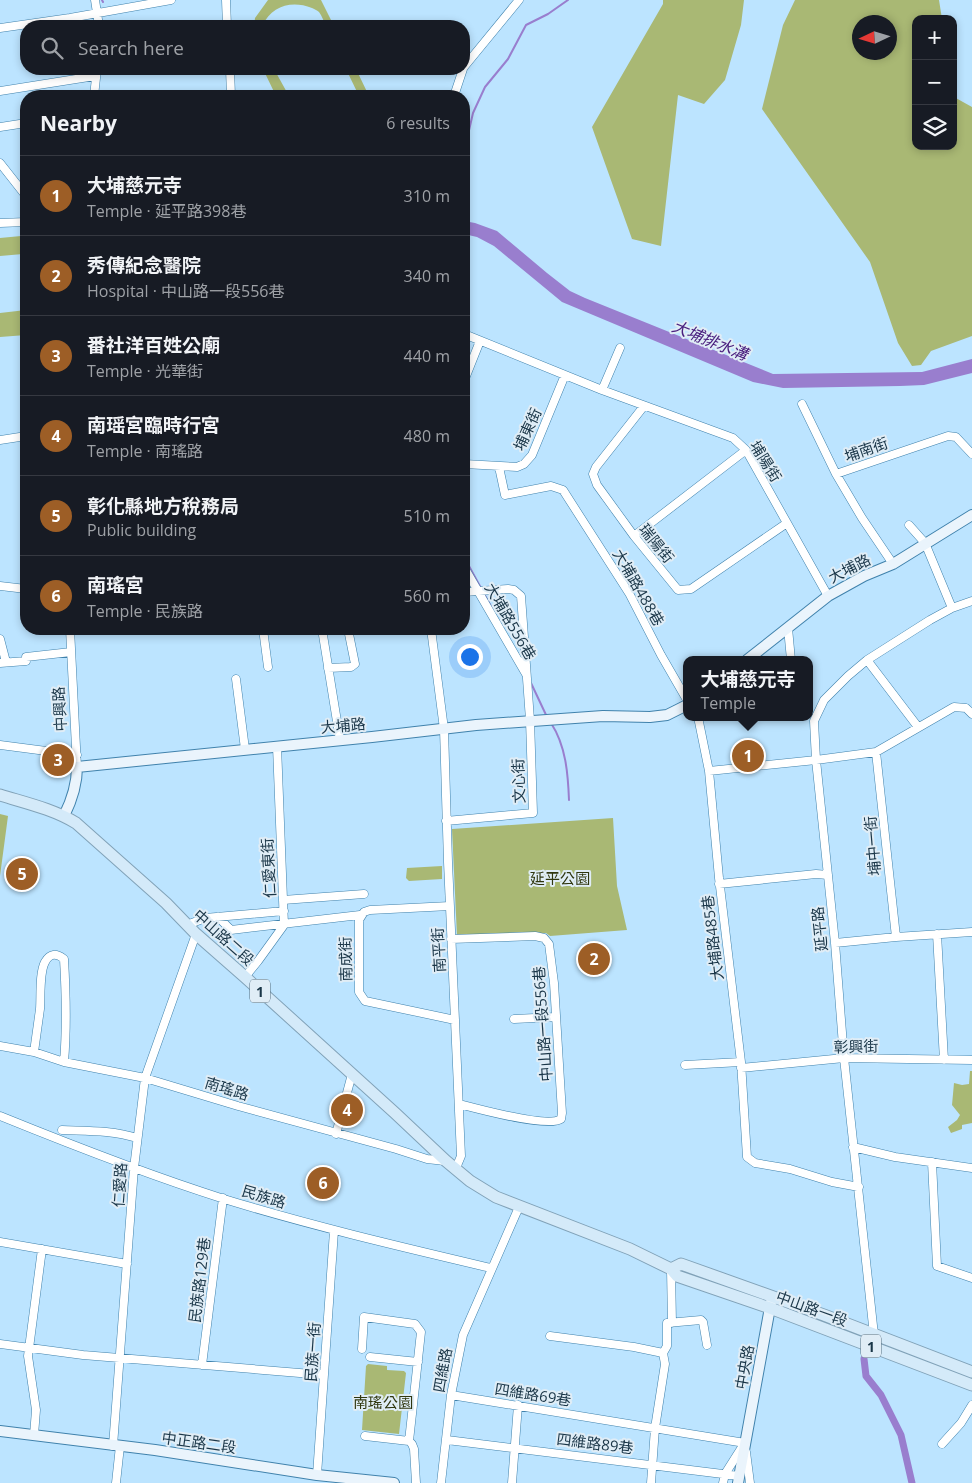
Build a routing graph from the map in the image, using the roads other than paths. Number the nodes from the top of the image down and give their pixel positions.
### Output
1 (94, 0) edge
2 (171, 0) edge
3 (226, 0) edge
4 (519, 0) edge
5 (96, 12) junction
6 (48, 20) edge
7 (98, 20) edge
8 (227, 20) edge
9 (20, 25) edge
10 (0, 28) edge
11 (470, 60) edge
12 (81, 75) edge
13 (96, 75) edge
14 (230, 75) edge
15 (461, 75) edge
16 (94, 90) edge
17 (231, 90) edge
18 (456, 90) edge
19 (0, 91) edge
20 (20, 124) edge
21 (0, 127) edge
22 (0, 162) edge
23 (20, 188) edge
24 (20, 222) edge
25 (0, 223) edge
26 (470, 337) edge
27 (480, 341) junction
28 (620, 348) dead end
29 (470, 366) edge
30 (565, 375) junction
31 (602, 390) junction
32 (802, 404) dead end
33 (644, 406) junction
34 (20, 437) edge
35 (0, 440) edge
36 (746, 450) junction
37 (972, 454) edge
38 (470, 465) edge
39 (499, 467) junction
40 (836, 474) junction
41 (972, 515) edge
42 (787, 524) junction
43 (909, 525) dead end
44 (634, 536) junction
45 (925, 543) junction
46 (893, 564) junction
47 (470, 577) edge
48 (0, 586) edge
49 (20, 588) edge
50 (478, 591) junction
51 (470, 592) edge
52 (828, 596) junction
53 (972, 601) edge
54 (952, 608) junction
55 (788, 628) junction
56 (70, 635) edge
57 (264, 635) edge
58 (323, 635) edge
59 (349, 635) edge
60 (432, 635) edge
61 (0, 639) edge
62 (71, 652) junction
63 (752, 656) edge
64 (792, 656) edge
65 (867, 660) junction
66 (3, 663) edge
67 (268, 667) dead end
68 (328, 668) junction
69 (528, 676) junction
70 (236, 679) dead end
71 (683, 693) edge
72 (683, 707) edge
73 (972, 714) edge
74 (813, 717) edge
75 (530, 720) junction
76 (699, 721) edge
77 (812, 721) edge
78 (918, 727) junction
79 (444, 729) junction
80 (340, 740) junction
81 (0, 745) edge
82 (277, 746) junction
83 (245, 749) junction
84 (876, 752) junction
85 (77, 755) junction
86 (816, 760) junction
87 (77, 767) junction
88 (708, 771) junction
89 (0, 795) edge
90 (64, 816) junction
91 (446, 821) junction
92 (828, 875) junction
93 (719, 884) junction
94 (364, 894) dead end
95 (283, 900) junction
96 (450, 906) junction
97 (284, 911) junction
98 (360, 915) junction
99 (218, 917) junction
100 (284, 924) junction
101 (187, 925) junction
102 (972, 932) edge
103 (196, 934) junction
104 (937, 934) junction
105 (896, 937) junction
106 (451, 939) junction
107 (835, 943) junction
108 (245, 977) junction
109 (556, 1017) junction
110 (514, 1019) dead end
111 (455, 1020) junction
112 (0, 1046) edge
113 (34, 1052) junction
114 (844, 1058) junction
115 (944, 1060) junction
116 (972, 1060) edge
117 (64, 1062) junction
118 (741, 1065) junction
119 (685, 1066) dead end
120 (352, 1074) junction
121 (144, 1078) junction
122 (459, 1104) junction
123 (0, 1116) edge
124 (62, 1130) dead end
125 (336, 1134) junction
126 (137, 1138) junction
127 (853, 1147) junction
128 (446, 1162) junction
129 (932, 1162) junction
130 (134, 1168) junction
131 (456, 1168) junction
132 (972, 1168) edge
133 (858, 1187) junction
134 (223, 1198) junction
135 (519, 1207) junction
136 (334, 1231) junction
137 (0, 1242) edge
138 (42, 1249) junction
139 (127, 1264) junction
140 (491, 1268) junction
141 (671, 1269) junction
142 (972, 1278) edge
143 (771, 1303) junction
144 (672, 1323) junction
145 (874, 1335) junction
146 (550, 1336) dead end
147 (0, 1344) edge
148 (707, 1345) dead end
149 (28, 1347) junction
150 (362, 1349) dead end
151 (663, 1353) junction
152 (120, 1357) junction
153 (370, 1357) dead end
154 (418, 1362) junction
155 (202, 1366) junction
156 (972, 1372) edge
157 (324, 1376) junction
158 (972, 1385) edge
159 (451, 1395) junction
160 (972, 1404) edge
161 (518, 1405) junction
162 (655, 1428) junction
163 (0, 1431) edge
164 (34, 1435) junction
165 (365, 1436) dead end
166 (447, 1440) junction
167 (409, 1441) junction
168 (745, 1442) junction
169 (942, 1444) dead end
170 (116, 1446) junction
171 (515, 1447) junction
172 (652, 1465) junction
173 (317, 1474) junction
174 (725, 1474) junction
175 (738, 1479) edge
176 (116, 1483) edge
177 (394, 1483) edge
178 (416, 1483) edge
179 (441, 1483) edge
180 (512, 1483) edge
181 (651, 1483) edge
182 (723, 1483) edge
183 (750, 1483) edge

1 - 5 street
2 - 5 street
3 - 8 street
4 - 11 street
5 - 6 street
5 - 7 street
9 - 10 street
12 - 19 street
13 - 16 street
14 - 17 street
15 - 18 street
20 - 21 street
22 - 23 street
24 - 25 street
26 - 27 street, 埔陽街
27 - 29 street
27 - 30 street, 埔陽街
28 - 31 street
30 - 31 street, 埔陽街
30 - 39 street, 埔東街
31 - 33 street, 埔陽街
32 - 40 street
33 - 36 street, 埔陽街
33 - 44 street, 瑞陽街
34 - 35 street
36 - 42 street, 埔陽街
36 - 44 street
37 - 40 street, 埔南街
38 - 39 street, 埔東街
39 - 71 street, 大埔路488巷
40 - 46 street, 埔南街
41 - 45 main road, 大埔路
42 - 44 street, 瑞陽街
42 - 52 street, 埔陽街
43 - 45 street
45 - 46 main road, 大埔路
45 - 54 street
46 - 52 main road, 大埔路
47 - 50 street, 大埔路556巷
48 - 49 street
50 - 51 street
50 - 69 street, 大埔路556巷
50 - 69 street
52 - 55 main road, 大埔路
53 - 54 street, 延平路
54 - 65 street, 延平路
55 - 63 main road, 大埔路
55 - 64 street
56 - 62 street, 中興路
57 - 67 street
58 - 68 street
59 - 68 street
60 - 79 street, 南平街
61 - 66 street
62 - 66 street
62 - 85 street, 中興路
65 - 74 street, 延平路
65 - 78 street
68 - 80 street
69 - 75 street, 大埔路556巷
70 - 83 street
72 - 75 main road, 大埔路
73 - 78 street
75 - 79 main road, 大埔路
75 - 91 street, 文心街
76 - 88 street, 大埔路485巷
77 - 86 street, 延平路
78 - 84 street
79 - 80 main road, 大埔路
79 - 91 street, 南平街
80 - 82 main road, 大埔路
81 - 85 street
82 - 83 main road, 大埔路
82 - 95 street, 仁愛東街
83 - 87 main road, 大埔路
84 - 86 street
84 - 105 street, 埔中一街
85 - 87 street, 中興路
86 - 88 street
86 - 92 street, 延平路
87 - 90 main road, 中興路
88 - 93 street, 大埔路485巷
89 - 90 main road, 中山路二段 / 1
90 - 101 main road, 中山路二段 / 1
91 - 96 street, 南平街
92 - 93 street
92 - 107 street, 延平路
93 - 118 street, 大埔路485巷
94 - 95 street
95 - 97 street, 仁愛東街
96 - 98 street, 南成街
96 - 106 street, 南平街
97 - 99 street
97 - 100 street, 仁愛東街
98 - 100 street
98 - 111 street, 南成街
99 - 100 street
99 - 101 street
100 - 108 street
101 - 103 main road, 中山路二段 / 1
102 - 104 street
103 - 108 main road, 中山路二段 / 1
103 - 121 street, 仁愛路
104 - 105 street
104 - 115 street
105 - 107 street
106 - 109 street, 中山路一段556巷
106 - 111 street, 南平街
107 - 114 street, 延平路
108 - 120 main road, 中山路二段 / 1
109 - 110 street
109 - 122 street, 中山路一段556巷
111 - 122 street, 南平街
112 - 113 street, 南瑤路
113 - 117 street, 南瑤路
113 - 117 street
114 - 115 street, 彰興街
114 - 118 street, 彰興街
114 - 127 street, 延平路
115 - 116 street, 彰興街
117 - 121 street, 南瑤路
118 - 119 street, 彰興街
118 - 133 street, 大埔路485巷
120 - 125 street
120 - 128 main road, 中山路二段 / 1
121 - 125 street, 南瑤路
121 - 126 street, 仁愛路
122 - 131 street, 南平街
123 - 130 street, 民族路
124 - 126 street
125 - 128 street, 南瑤路
126 - 130 street, 仁愛路
127 - 129 street
127 - 133 street, 延平路
128 - 131 main road, 中山路二段 / 1
129 - 132 street
129 - 142 street
130 - 134 street, 民族路
130 - 139 street, 仁愛路
131 - 135 main road, 中山路一段 / 1
133 - 145 street, 延平路
134 - 136 street, 民族路
134 - 155 street, 民族路129巷
135 - 140 street
135 - 141 main road, 中山路一段 / 1
136 - 140 street, 民族路
136 - 157 street, 民族一街
137 - 138 street
138 - 139 street
138 - 149 street
139 - 152 street, 仁愛路
140 - 159 street, 四維路
141 - 143 main road, 中山路一段 / 1
141 - 144 street
143 - 145 main road, 中山路一段 / 1
143 - 158 main road, 中山路一段 / 1
143 - 168 main road, 中央路
144 - 148 street
144 - 151 street
145 - 156 main road, 中山路一段 / 1
146 - 151 street
147 - 149 street
149 - 152 street
149 - 164 street
150 - 154 street
151 - 162 street
152 - 155 street
152 - 170 street, 仁愛路
153 - 154 street
154 - 167 street
155 - 157 street
157 - 173 street, 民族一街
159 - 161 street, 四維路69巷
159 - 166 street, 四維路
160 - 169 street
161 - 162 street, 四維路69巷
161 - 171 street
162 - 168 street, 四維路69巷
162 - 172 street
163 - 164 main road, 中正路二段
164 - 170 main road, 中正路二段
165 - 167 street
166 - 171 street, 四維路89巷
166 - 179 street, 四維路
167 - 178 street
168 - 174 street, 中央路
168 - 175 main road, 中央路
168 - 183 street, 中央路
170 - 173 main road, 中正路二段
170 - 176 street, 仁愛路
171 - 172 street, 四維路89巷
171 - 180 street
172 - 174 street, 四維路89巷
172 - 181 street
173 - 177 main road, 中正路二段
174 - 175 street, 四維路89巷
174 - 182 street, 中央路

